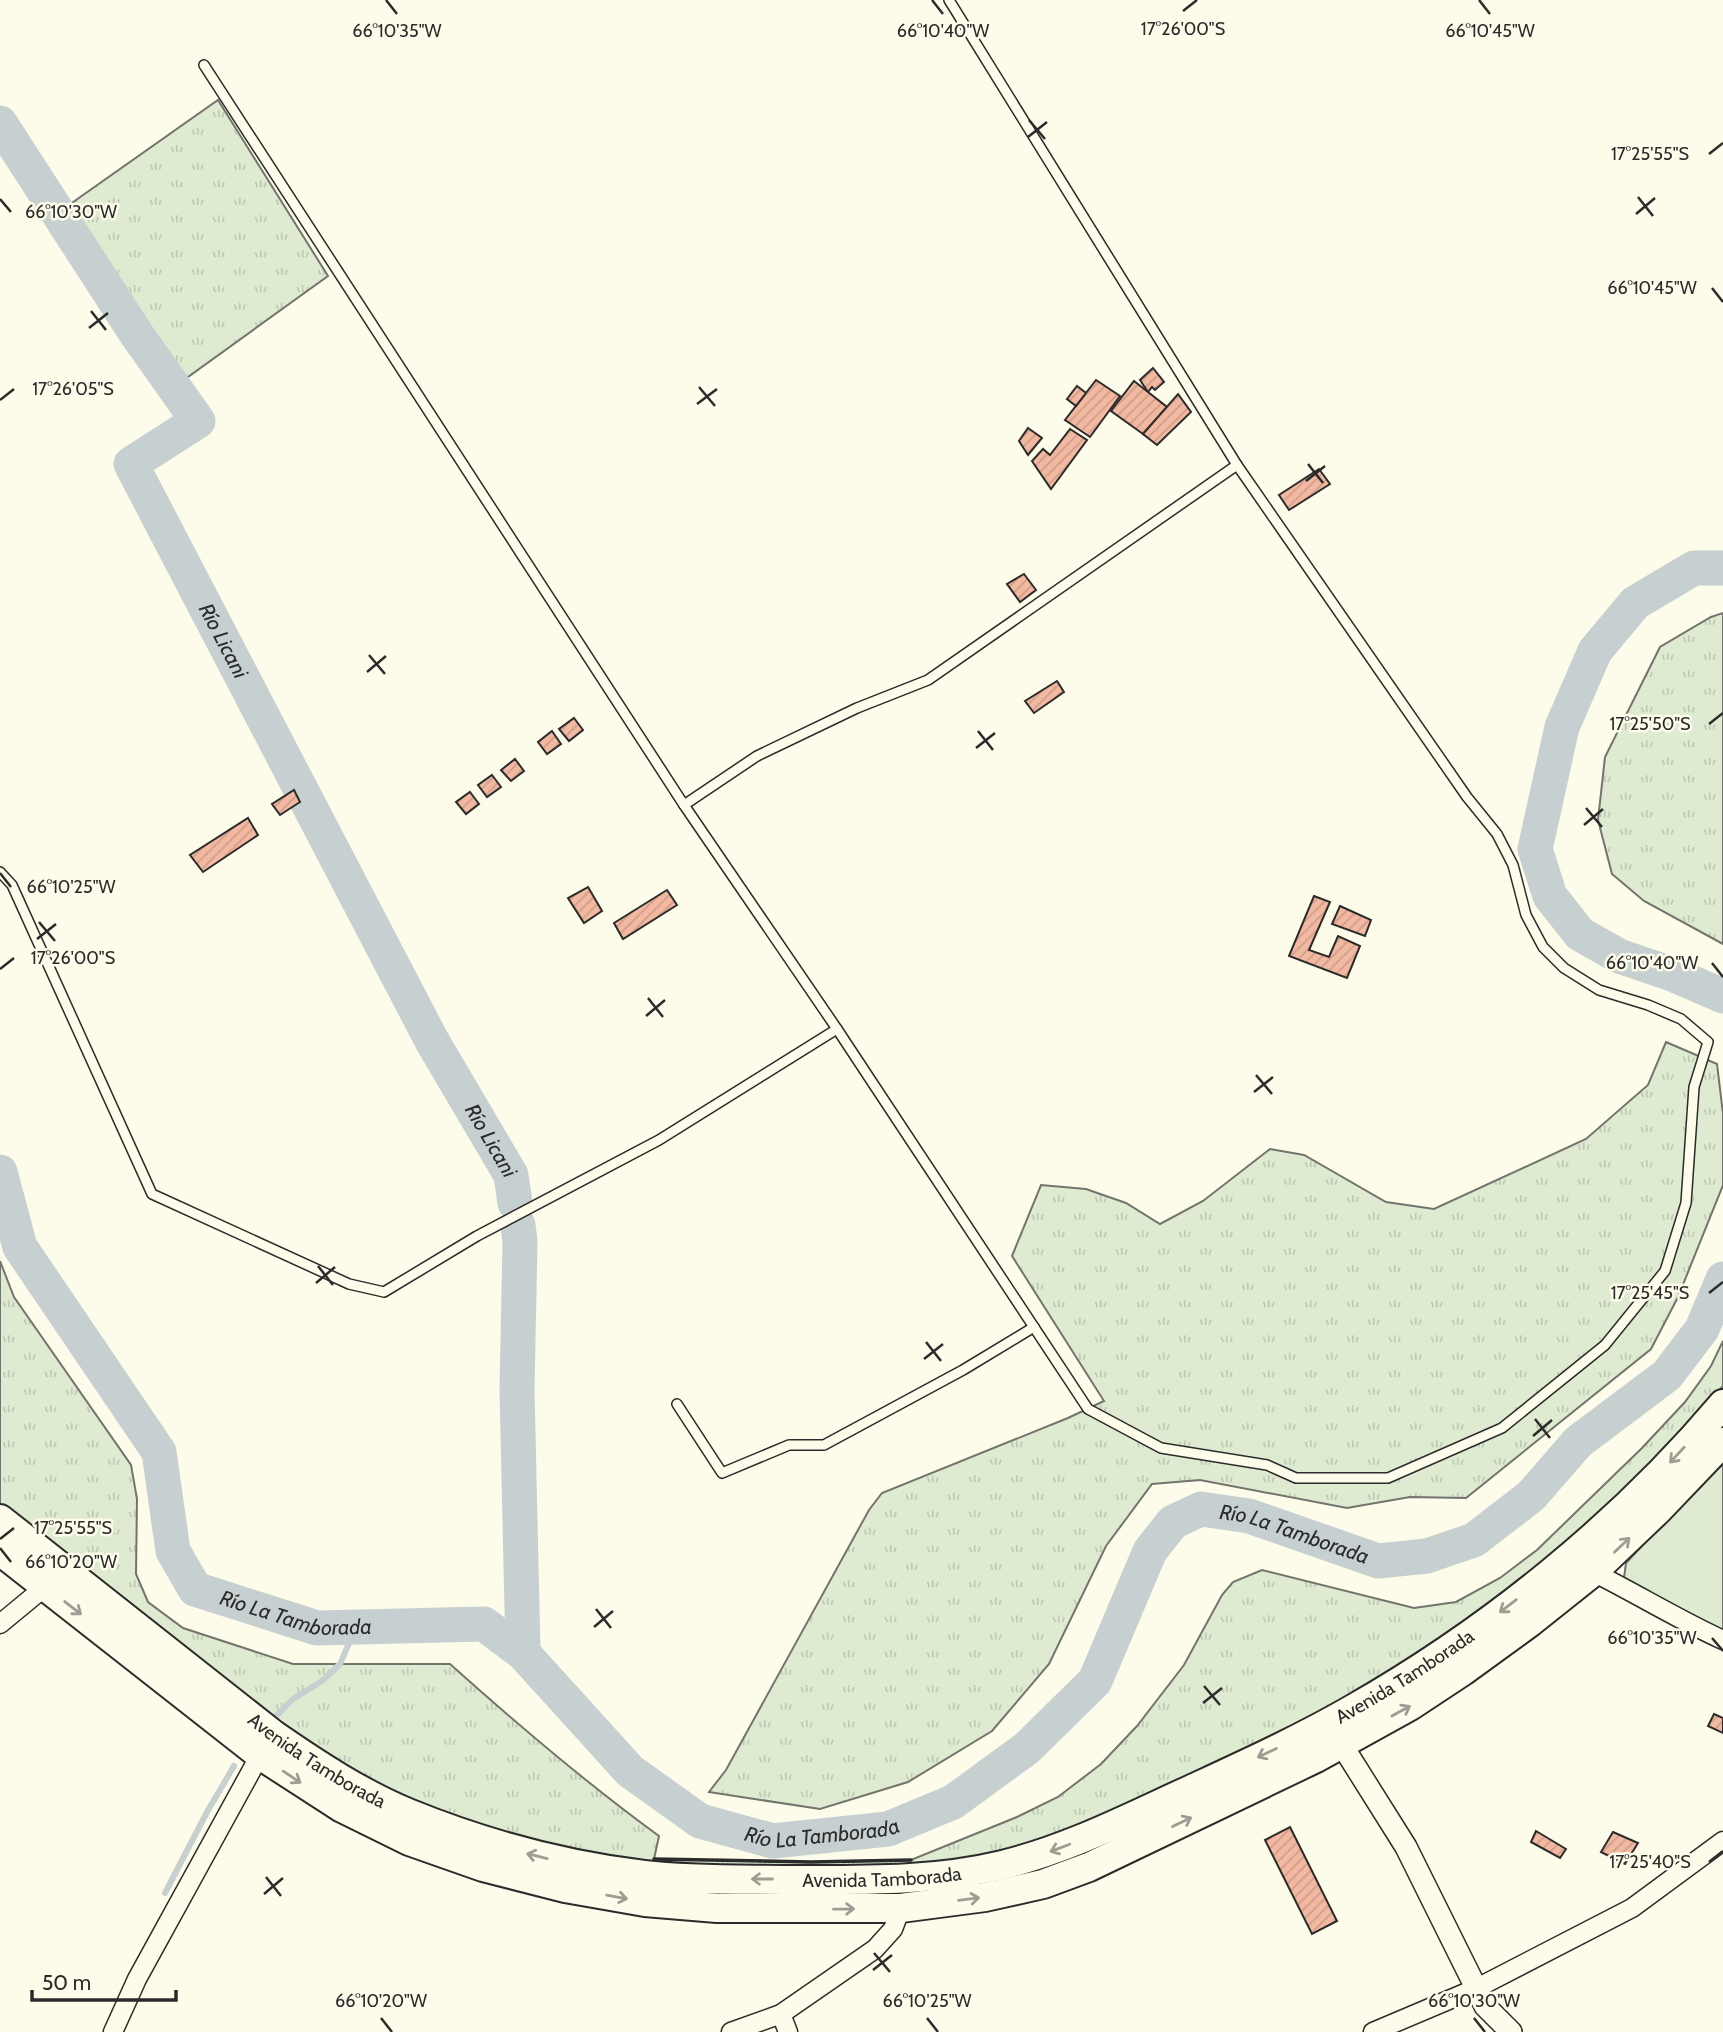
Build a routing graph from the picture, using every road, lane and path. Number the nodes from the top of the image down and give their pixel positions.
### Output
1 (949, 0) edge
2 (204, 65) dead end
3 (1237, 465) junction
4 (684, 805) junction
5 (0, 872) edge
6 (837, 1029) junction
7 (1034, 1327) junction
8 (677, 1404) dead end
9 (1723, 1404) edge
10 (1723, 1442) edge
11 (0, 1519) edge
12 (0, 1551) edge
13 (1593, 1572) junction
14 (46, 1586) junction
15 (0, 1624) edge
16 (1723, 1640) edge
17 (1335, 1734) junction
18 (260, 1755) junction
19 (1723, 1841) edge
20 (901, 1908) junction
21 (1478, 1987) junction
22 (781, 2014) junction
23 (113, 2032) edge
24 (731, 2032) edge
25 (789, 2032) edge
26 (1373, 2032) edge
27 (1511, 2032) edge

1 - 3 lane
2 - 4 lane
3 - 4 lane
3 - 7 lane
4 - 6 lane
5 - 6 lane
6 - 7 lane
7 - 8 lane
9 -> 17 main road, Avenida Tamborada
13 -> 10 main road, Avenida Tamborada
17 -> 11 main road, Avenida Tamborada
12 - 14 main road, Avenida Tamborada
13 - 16 street
17 -> 13 main road, Avenida Tamborada
14 - 15 street
14 -> 18 main road, Avenida Tamborada
20 -> 17 main road, Avenida Tamborada
17 - 21 street
18 -> 20 main road, Avenida Tamborada
18 - 23 street
19 - 21 street
20 - 22 street
21 - 26 street
21 - 27 street
22 - 24 street
22 - 25 street

